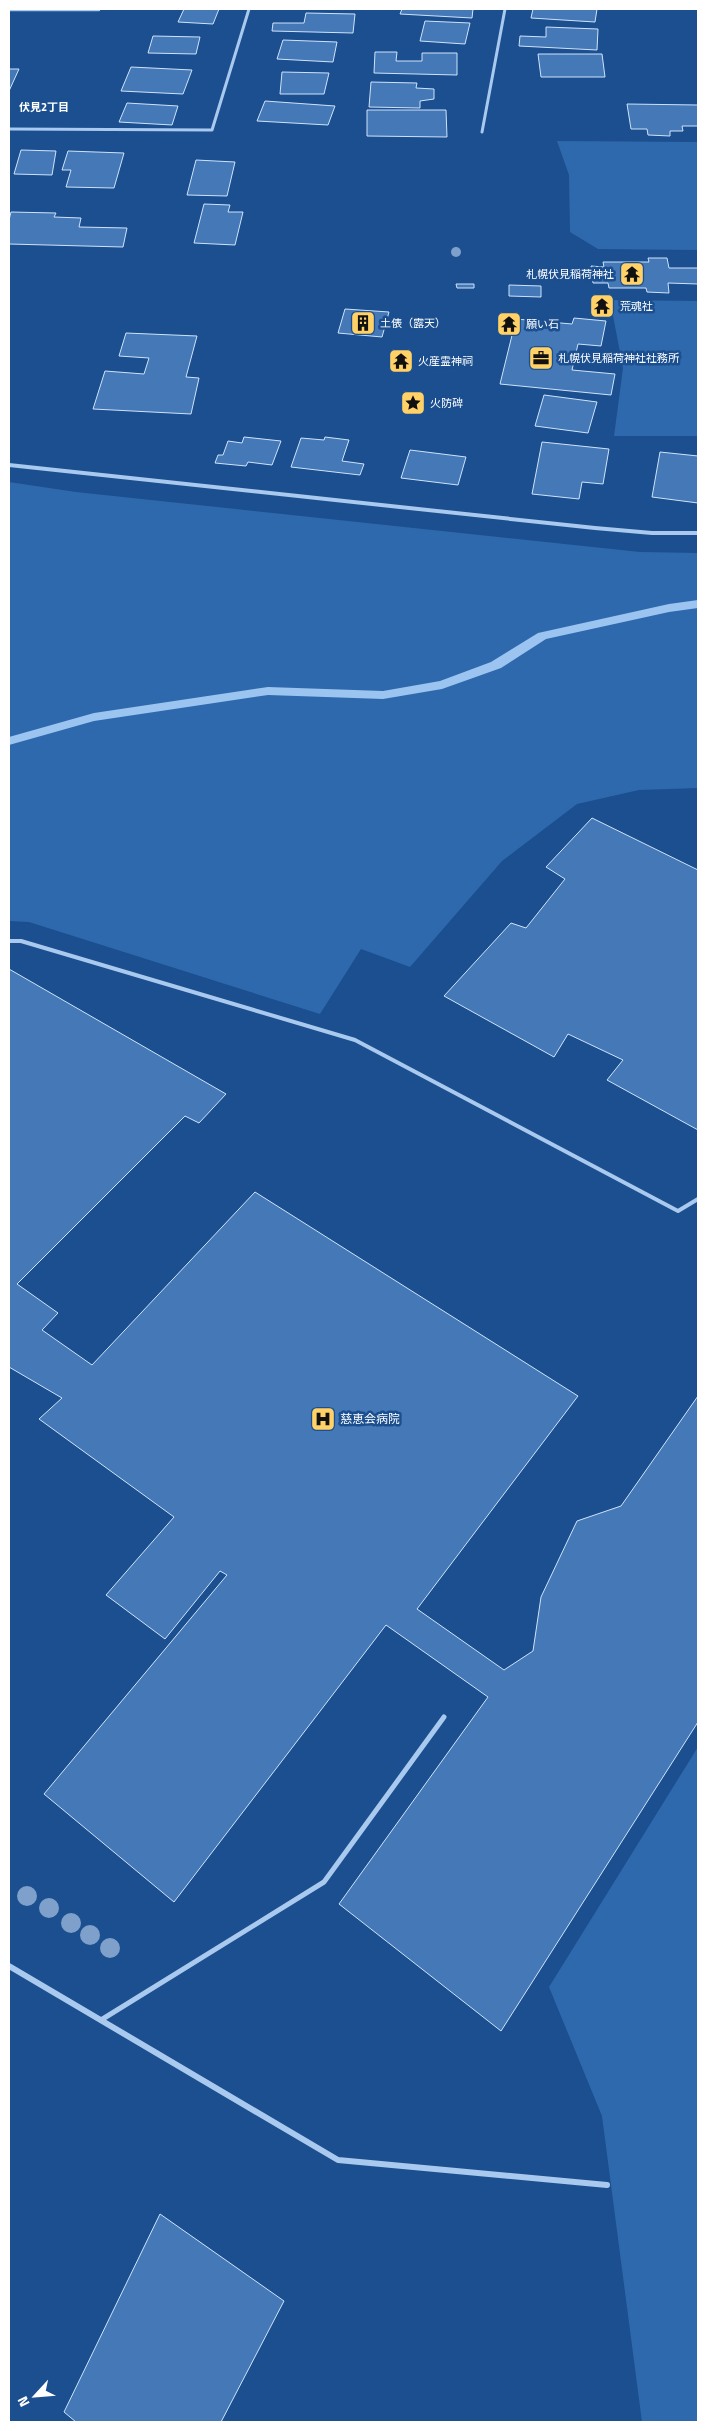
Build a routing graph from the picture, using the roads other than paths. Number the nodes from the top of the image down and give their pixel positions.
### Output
1 (250, 9) edge
2 (505, 9) edge
3 (9, 10) edge
4 (99, 10) dead end
5 (9, 129) edge
6 (482, 132) dead end
7 (9, 465) edge
8 (698, 533) edge
9 (9, 941) edge
10 (698, 1200) edge
11 (444, 1717) dead end
12 (9, 1966) edge
13 (101, 2020) junction
14 (607, 2185) dead end

1 - 5 street
2 - 6 street
3 - 4 lane
7 - 8 street
9 - 10 lane
11 - 13 lane
12 - 13 street
13 - 14 street

